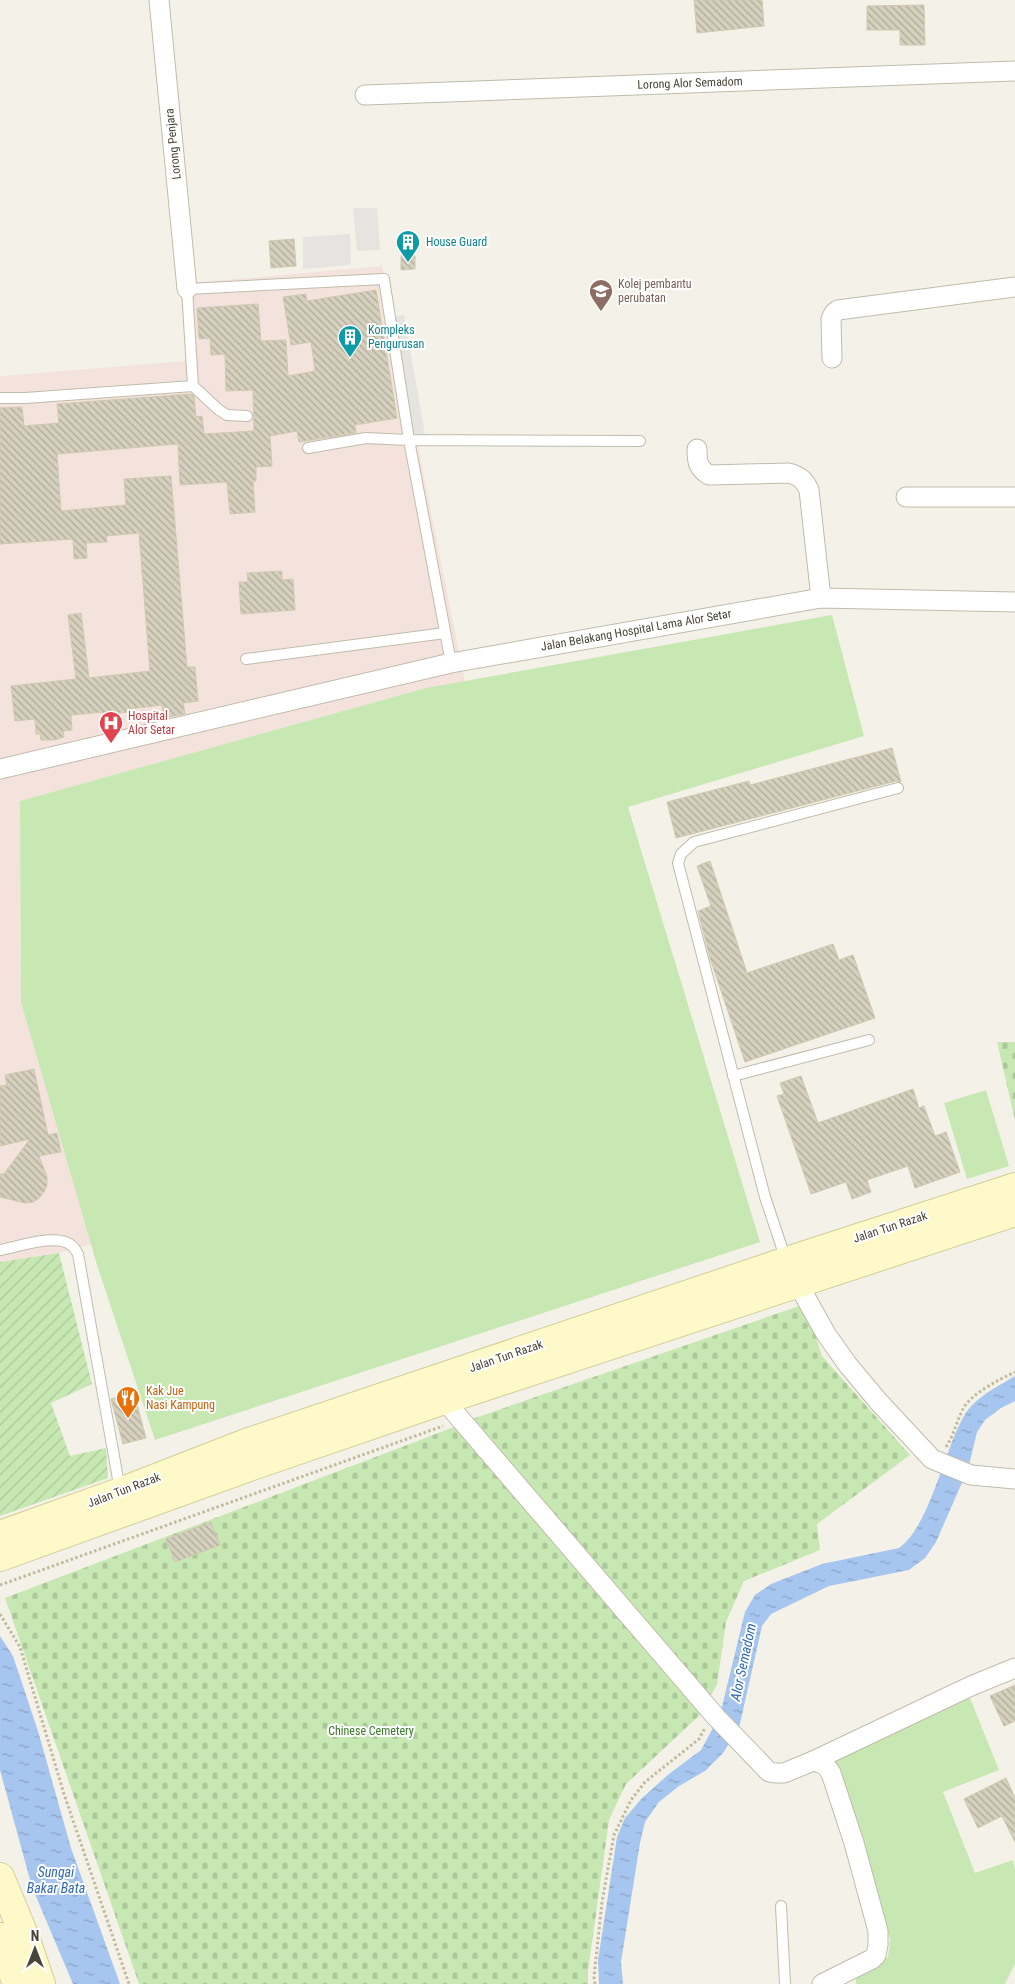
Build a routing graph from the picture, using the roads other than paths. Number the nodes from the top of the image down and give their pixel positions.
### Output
1 (159, 0) edge
2 (1015, 72) edge
3 (365, 95) dead end
4 (1015, 287) edge
5 (187, 289) junction
6 (832, 358) dead end
7 (192, 386) junction
8 (0, 398) edge
9 (247, 416) dead end
10 (409, 440) junction
11 (640, 441) dead end
12 (308, 448) dead end
13 (697, 449) dead end
14 (906, 497) dead end
15 (1015, 497) edge
16 (821, 598) junction
17 (1015, 602) edge
18 (445, 633) junction
19 (246, 659) dead end
20 (450, 663) junction
21 (0, 769) edge
22 (898, 788) dead end
23 (869, 1040) dead end
24 (733, 1076) junction
25 (1015, 1186) edge
26 (1015, 1212) edge
27 (0, 1250) edge
28 (792, 1272) junction
29 (444, 1400) junction
30 (1015, 1479) edge
31 (120, 1492) junction
32 (0, 1534) edge
33 (0, 1557) edge
34 (1015, 1668) edge
35 (813, 1761) junction
36 (0, 1877) edge
37 (781, 1906) dead end
38 (0, 1937) edge
39 (17, 1984) edge
40 (41, 1984) edge
41 (785, 1984) edge
42 (822, 1984) edge

1 - 5 street, Lorong Penjara
2 - 3 street, Lorong Alor Semadom
4 - 6 street
5 - 7 lane
5 - 10 lane
7 - 8 lane
7 - 9 lane
10 - 11 lane
10 - 12 lane
10 - 18 lane
13 - 16 street
14 - 15 street
16 - 17 street, Jalan Belakang Hospital Lama Alor Setar
16 - 20 street, Jalan Belakang Hospital Lama Alor Setar
18 - 19 lane
18 - 20 lane
20 - 21 street, Jalan Belakang Hospital Lama Alor Setar
22 - 24 lane
23 - 24 lane
24 - 28 lane
25 - 28 main road, Jalan Tun Razak
26 - 28 main road, Jalan Tun Razak
27 - 31 lane
28 - 29 main road, Jalan Tun Razak
28 - 30 street
28 - 31 main road, Jalan Tun Razak
29 - 33 main road, Jalan Tun Razak
29 - 35 street
31 - 32 main road, Jalan Tun Razak
34 - 35 street
35 - 42 street
36 - 40 main road
37 - 41 lane
38 - 39 main road

